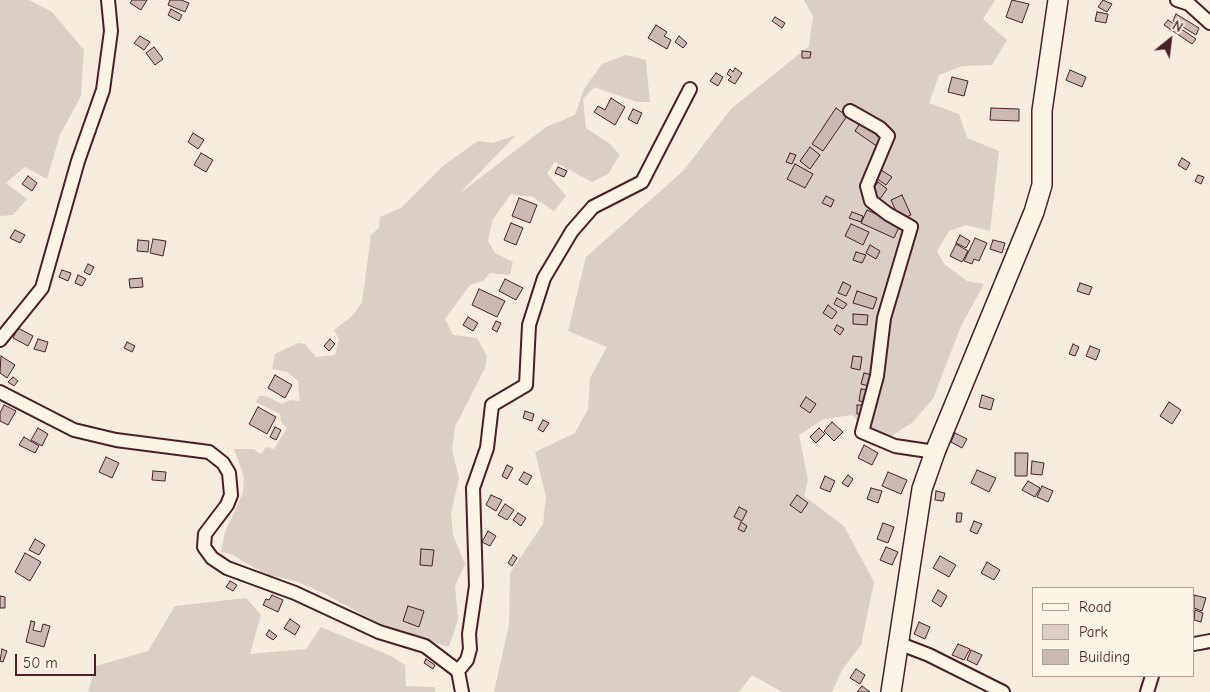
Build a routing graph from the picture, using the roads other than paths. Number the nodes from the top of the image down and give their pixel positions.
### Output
1 (108, 0) edge
2 (1058, 0) edge
3 (1177, 0) edge
4 (1210, 23) edge
5 (690, 89) dead end
6 (850, 111) dead end
7 (0, 340) edge
8 (0, 392) edge
9 (935, 452) junction
10 (1210, 641) edge
11 (898, 644) junction
12 (1195, 644) edge
13 (458, 671) junction
14 (1152, 677) edge
15 (462, 692) edge
16 (891, 692) edge
17 (1003, 692) edge
18 (1148, 692) edge

1 - 7 street
2 - 9 street
3 - 4 street
5 - 13 street
6 - 9 street
8 - 13 street
9 - 11 street
10 - 12 street
11 - 16 street
11 - 17 street
13 - 15 street
14 - 18 street

